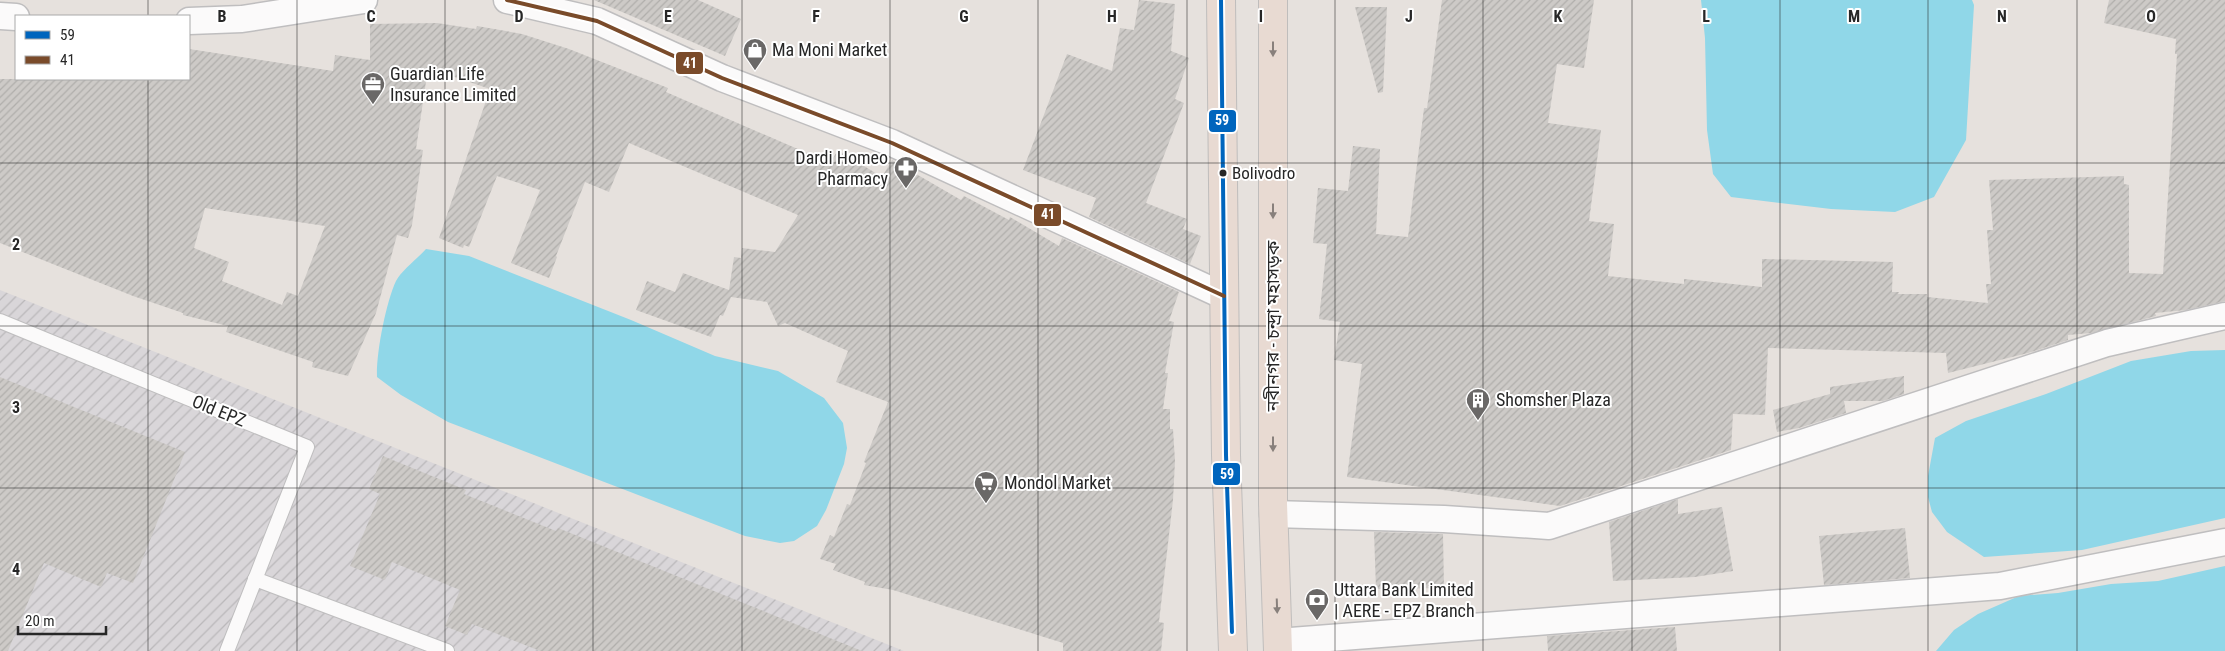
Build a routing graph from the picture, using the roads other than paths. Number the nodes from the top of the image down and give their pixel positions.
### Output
1 (364, 0) edge
2 (507, 0) edge
3 (1221, 0) edge
4 (1273, 0) edge
5 (0, 16) edge
6 (15, 17) edge
7 (190, 21) edge
8 (1224, 296) junction
9 (2225, 316) edge
10 (0, 321) edge
11 (1274, 514) junction
12 (2225, 542) edge
13 (255, 579) junction
14 (1278, 646) edge
15 (227, 651) edge
16 (447, 651) edge
17 (1233, 651) edge

1 - 7 street
2 - 8 street
3 - 8 highway
4 -> 11 highway, নবীনগর - চন্দ্রা মহাসড়ক
5 - 6 street
8 - 17 highway
9 - 11 street
10 - 13 lane, Old EPZ
11 -> 14 highway, নবীনগর - চন্দ্রা মহাসড়ক
12 - 14 street
13 - 15 lane, Old EPZ
13 - 16 lane

